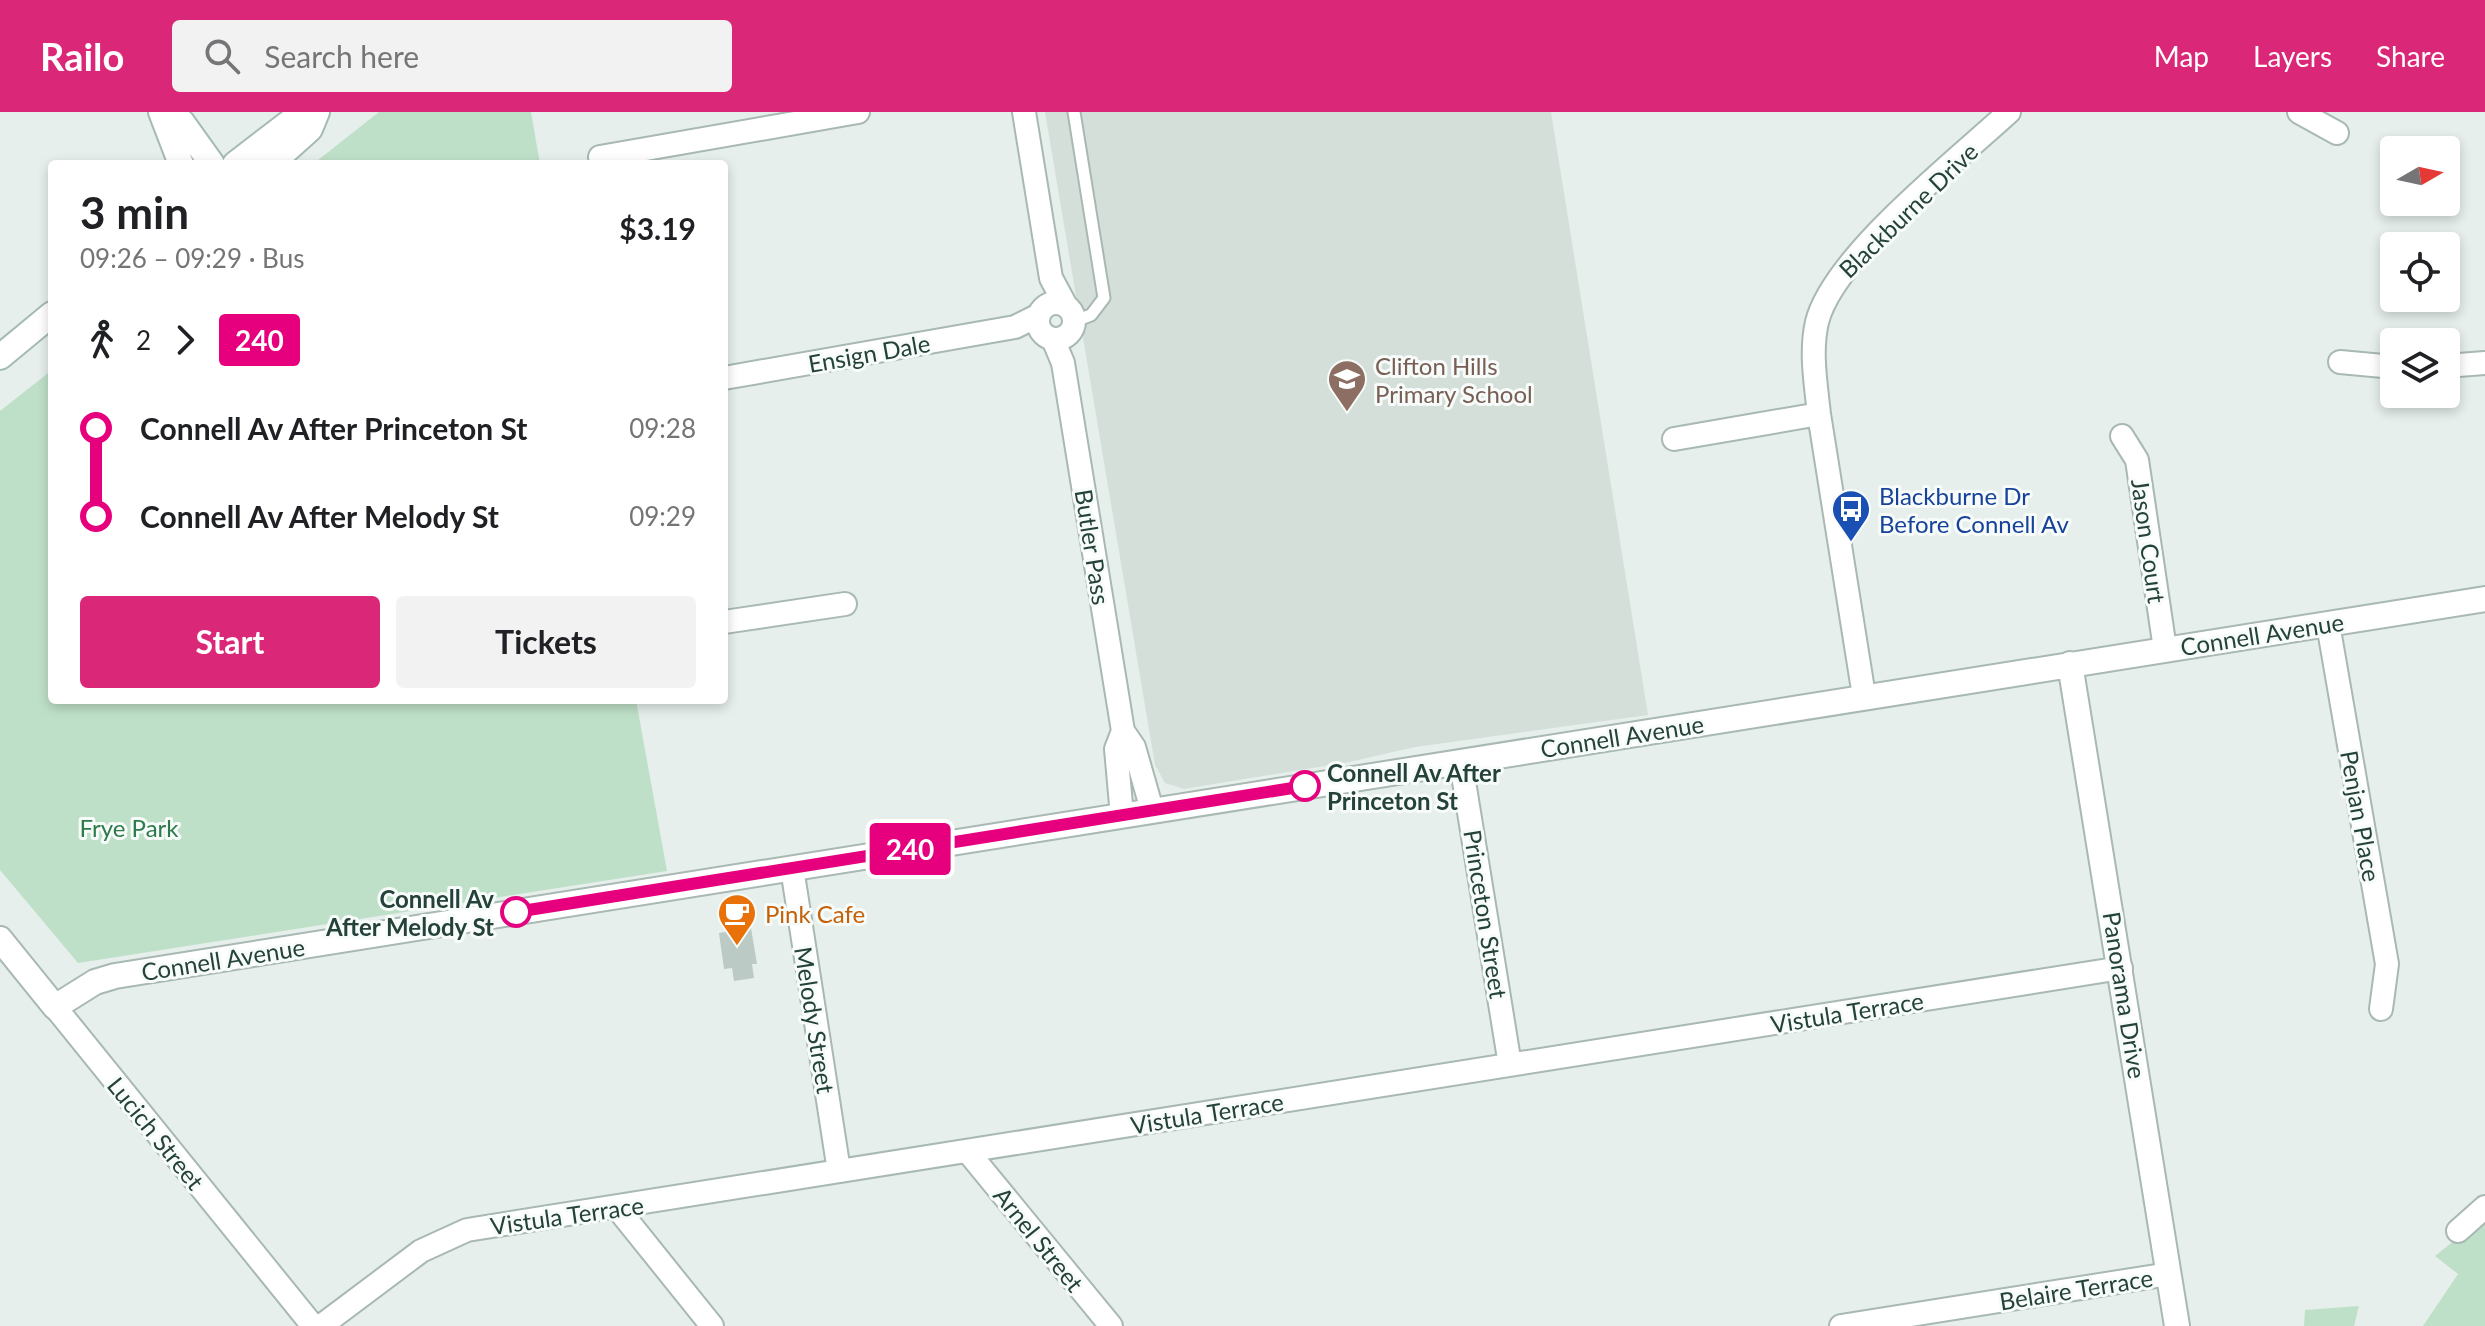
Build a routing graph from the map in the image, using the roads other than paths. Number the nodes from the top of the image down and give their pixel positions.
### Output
1 (162, 112) edge
2 (858, 112) edge
3 (1024, 112) edge
4 (1074, 112) edge
5 (2009, 112) edge
6 (2299, 112) edge
7 (315, 113) edge
8 (2337, 133) dead end
9 (600, 157) dead end
10 (180, 160) edge
11 (209, 160) edge
12 (240, 160) edge
13 (275, 160) edge
14 (48, 317) edge
15 (1055, 323) junction
16 (48, 335) edge
17 (0, 357) edge
18 (2340, 362) dead end
19 (2485, 363) edge
20 (2460, 365) edge
21 (2380, 366) edge
22 (0, 374) edge
23 (728, 377) edge
24 (1819, 414) junction
25 (2122, 436) dead end
26 (1674, 439) dead end
27 (2485, 599) edge
28 (845, 604) dead end
29 (728, 621) edge
30 (2328, 624) junction
31 (2165, 649) junction
32 (2070, 664) junction
33 (1864, 696) junction
34 (1123, 731) junction
35 (1461, 763) junction
36 (1152, 810) junction
37 (1122, 816) junction
38 (792, 868) junction
39 (0, 939) edge
40 (2121, 968) junction
41 (55, 1007) junction
42 (2381, 1009) dead end
43 (1510, 1065) junction
44 (968, 1152) junction
45 (839, 1171) junction
46 (2485, 1207) edge
47 (618, 1209) junction
48 (2458, 1231) dead end
49 (2169, 1274) junction
50 (313, 1326) edge
51 (321, 1326) edge
52 (712, 1326) edge
53 (1111, 1326) edge
54 (1841, 1326) edge
55 (2177, 1326) edge

1 - 10 street
1 - 11 street
2 - 9 street
3 - 15 street, Butler Pass
4 - 15 lane
5 - 24 street, Blackburne Drive
6 - 8 street
7 - 12 street
7 - 13 street
14 - 17 street
15 - 23 street, Ensign Dale
15 - 34 street, Butler Pass
16 - 22 street
18 - 21 street
19 - 20 street
24 - 26 street
24 - 33 street, Blackburne Drive
25 - 31 street, Jason Court
27 - 30 street, Connell Avenue
28 - 29 street
30 - 31 street, Connell Avenue
30 - 42 street, Penjan Place
31 - 32 street, Connell Avenue
32 - 33 street, Connell Avenue
32 - 40 street, Panorama Drive
33 - 35 street, Connell Avenue
34 - 36 street, Butler Pass
34 - 37 street, Butler Pass
35 - 36 street, Connell Avenue
35 - 43 street, Princeton Street
36 - 37 street, Connell Avenue
37 - 38 street, Connell Avenue
38 - 41 street, Connell Avenue
38 - 45 street, Melody Street
39 - 41 street, Lucich Street
40 - 43 street, Vistula Terrace
40 - 49 street, Panorama Drive
41 - 50 street, Lucich Street
43 - 44 street, Vistula Terrace
44 - 45 street, Vistula Terrace
44 - 53 street, Arnel Street
45 - 47 street, Vistula Terrace
46 - 48 street
47 - 51 street, Vistula Terrace
47 - 52 street
49 - 54 street, Belaire Terrace
49 - 55 street, Panorama Drive

